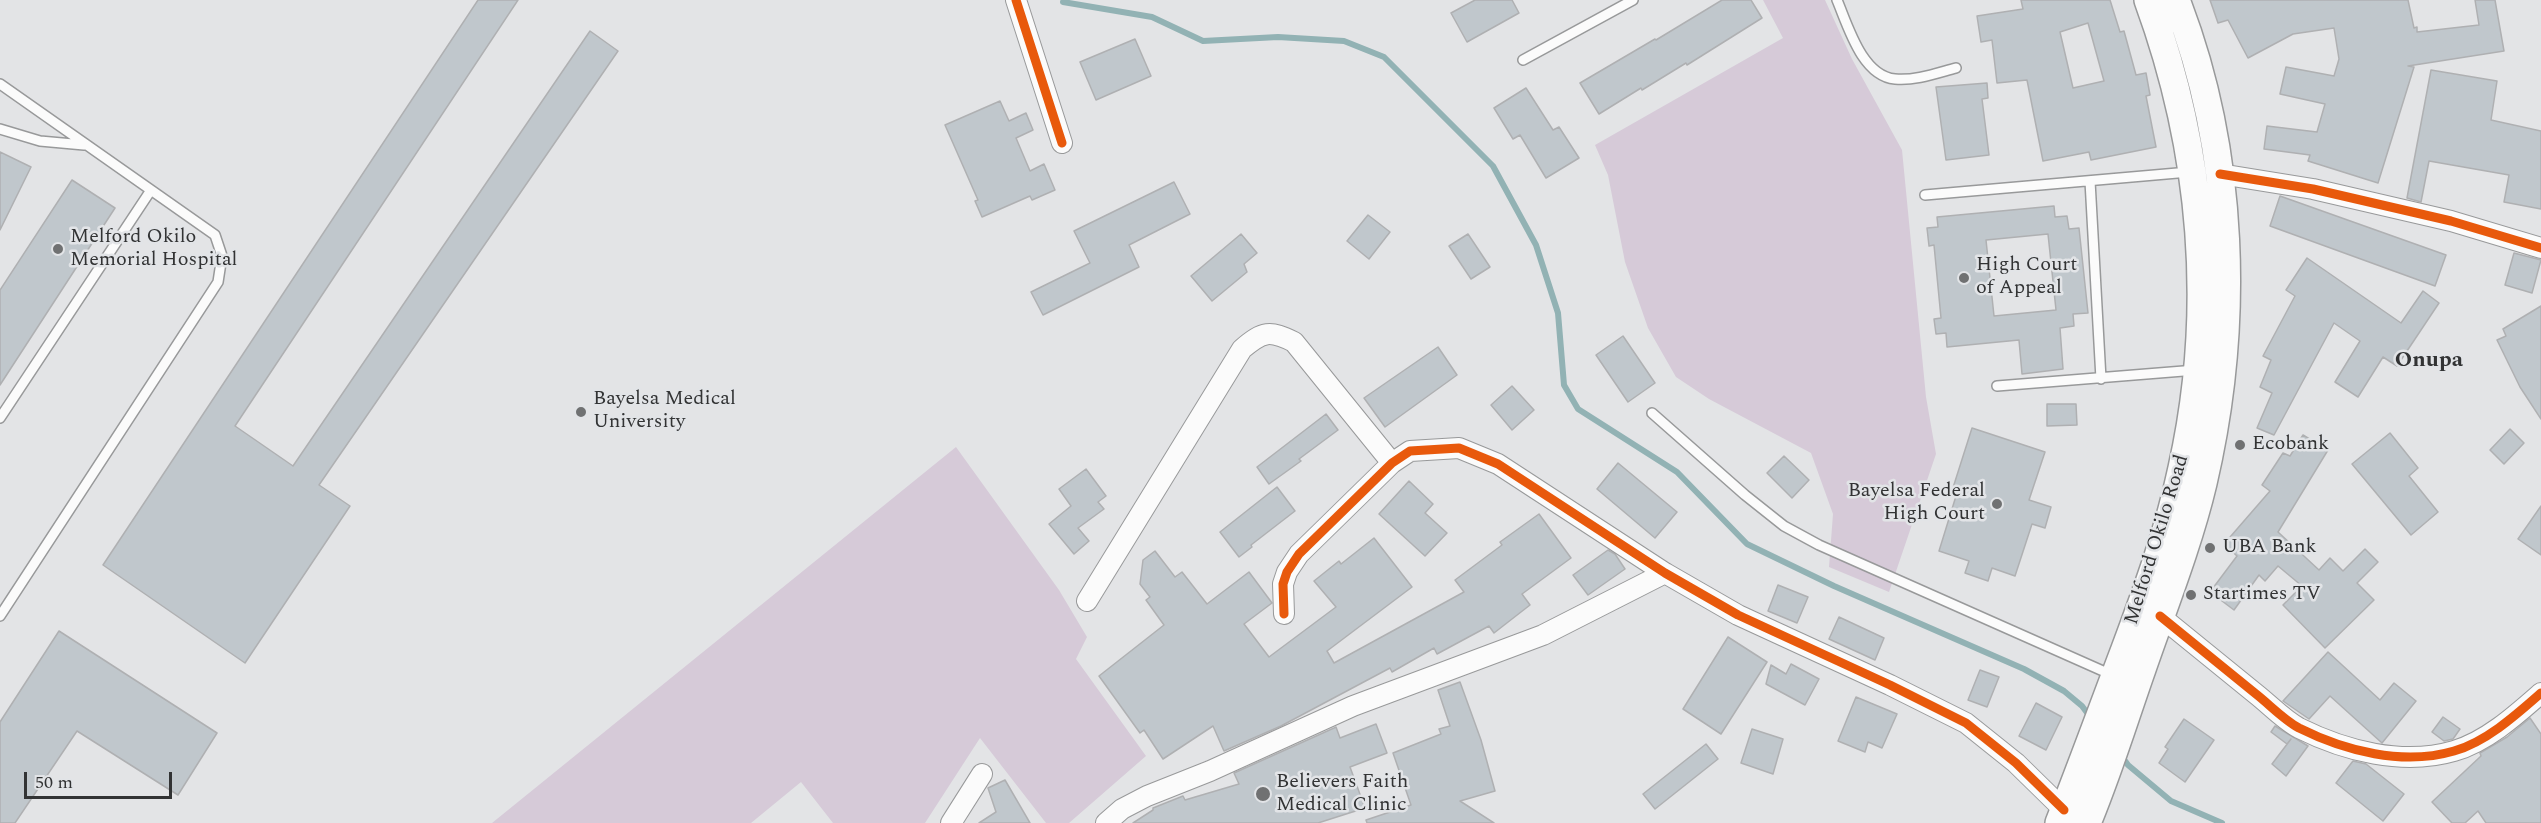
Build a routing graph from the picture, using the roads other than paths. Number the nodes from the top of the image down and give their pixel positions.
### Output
1 (1016, 0) edge
2 (1633, 0) edge
3 (1837, 0) edge
4 (2148, 0) edge
5 (2176, 0) edge
6 (1523, 60) dead end
7 (1956, 68) dead end
8 (0, 84) edge
9 (0, 129) edge
10 (1062, 143) dead end
11 (86, 145) junction
12 (2207, 173) junction
13 (2090, 181) junction
14 (151, 190) junction
15 (1925, 195) dead end
16 (2541, 248) edge
17 (2198, 370) junction
18 (2101, 379) junction
19 (1998, 386) dead end
20 (1652, 413) dead end
21 (0, 418) edge
22 (1392, 463) junction
23 (1665, 573) junction
24 (1086, 601) dead end
25 (1284, 614) dead end
26 (0, 616) edge
27 (2160, 616) junction
28 (2126, 680) junction
29 (2541, 693) edge
30 (982, 774) dead end
31 (2070, 819) edge
32 (951, 823) edge
33 (1106, 823) edge

1 - 10 street
2 - 6 lane
3 - 7 lane
4 - 12 main road, Melford Okilo Road
5 - 12 main road, Melford Okilo Road
8 - 11 lane
9 - 11 lane
11 - 14 lane
12 - 13 lane
12 - 16 street
12 - 17 main road, Melford Okilo Road
12 - 27 main road, Melford Okilo Road
13 - 15 lane
13 - 18 lane
14 - 21 lane
14 - 26 lane
17 - 18 lane
17 - 28 main road, Melford Okilo Road
18 - 19 lane
20 - 28 lane
22 - 23 street
22 - 24 street
22 - 25 street
23 - 31 street
23 - 33 street
27 - 28 main road, Melford Okilo Road
27 - 29 street
28 - 31 main road, Melford Okilo Road
30 - 32 street

